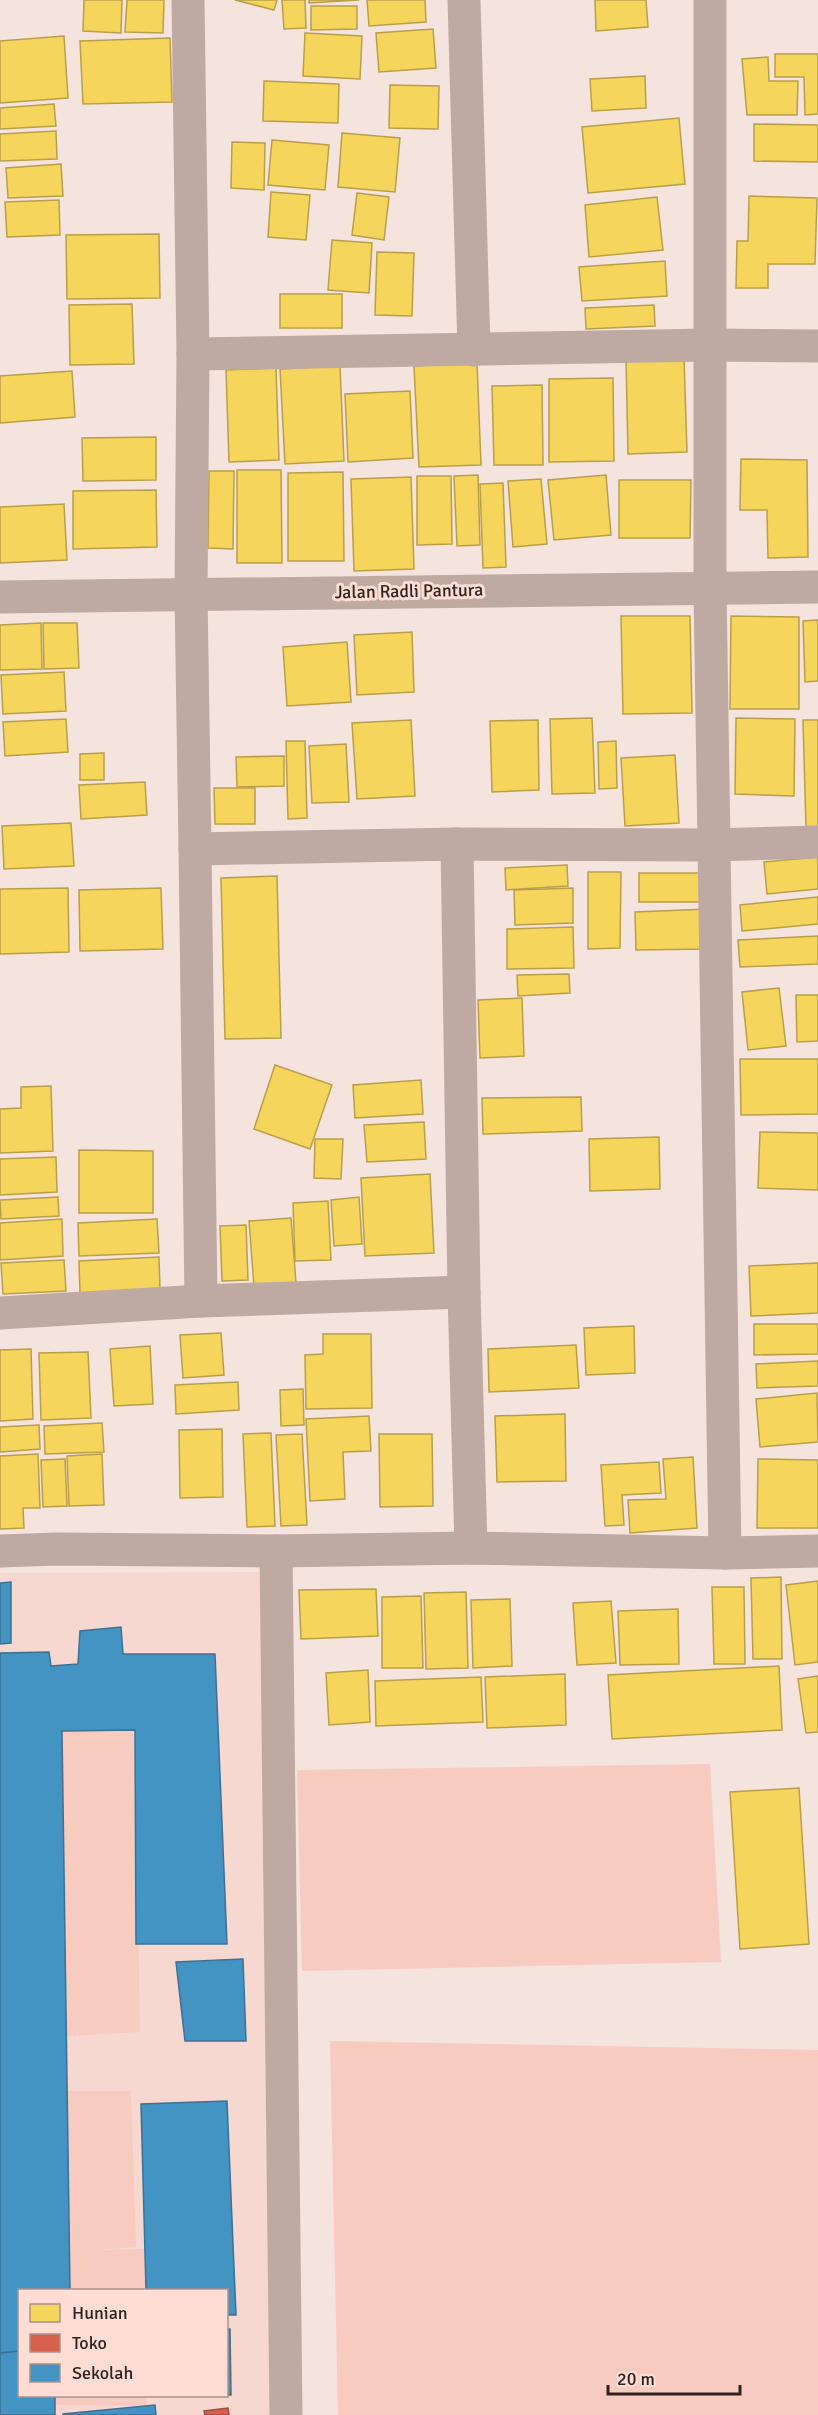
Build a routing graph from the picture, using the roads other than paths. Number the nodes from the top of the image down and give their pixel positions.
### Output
1 (188, 0) edge
2 (464, 0) edge
3 (710, 0) edge
4 (709, 345) junction
5 (818, 346) edge
6 (474, 350) junction
7 (193, 354) junction
8 (818, 587) edge
9 (710, 588) junction
10 (191, 594) junction
11 (0, 597) edge
12 (818, 842) edge
13 (457, 844) junction
14 (714, 845) junction
15 (195, 849) junction
16 (464, 1292) junction
17 (201, 1301) junction
18 (0, 1313) edge
19 (471, 1548) junction
20 (0, 1551) edge
21 (276, 1551) junction
22 (818, 1551) edge
23 (725, 1553) junction
24 (286, 2415) edge

1 - 7 street
2 - 6 street
3 - 4 street
4 - 5 street
4 - 6 street
4 - 9 street
6 - 7 street
7 - 10 street
8 - 9 street, Jalan Radli Pantura
9 - 10 street, Jalan Radli Pantura
9 - 14 street
10 - 11 street, Jalan Radli Pantura
10 - 15 street
12 - 14 street
13 - 14 street
13 - 15 street
13 - 16 street
14 - 23 street
15 - 17 street
16 - 17 street
16 - 19 street
17 - 18 street
19 - 21 street
19 - 23 street
20 - 21 street
21 - 24 street
22 - 23 street

